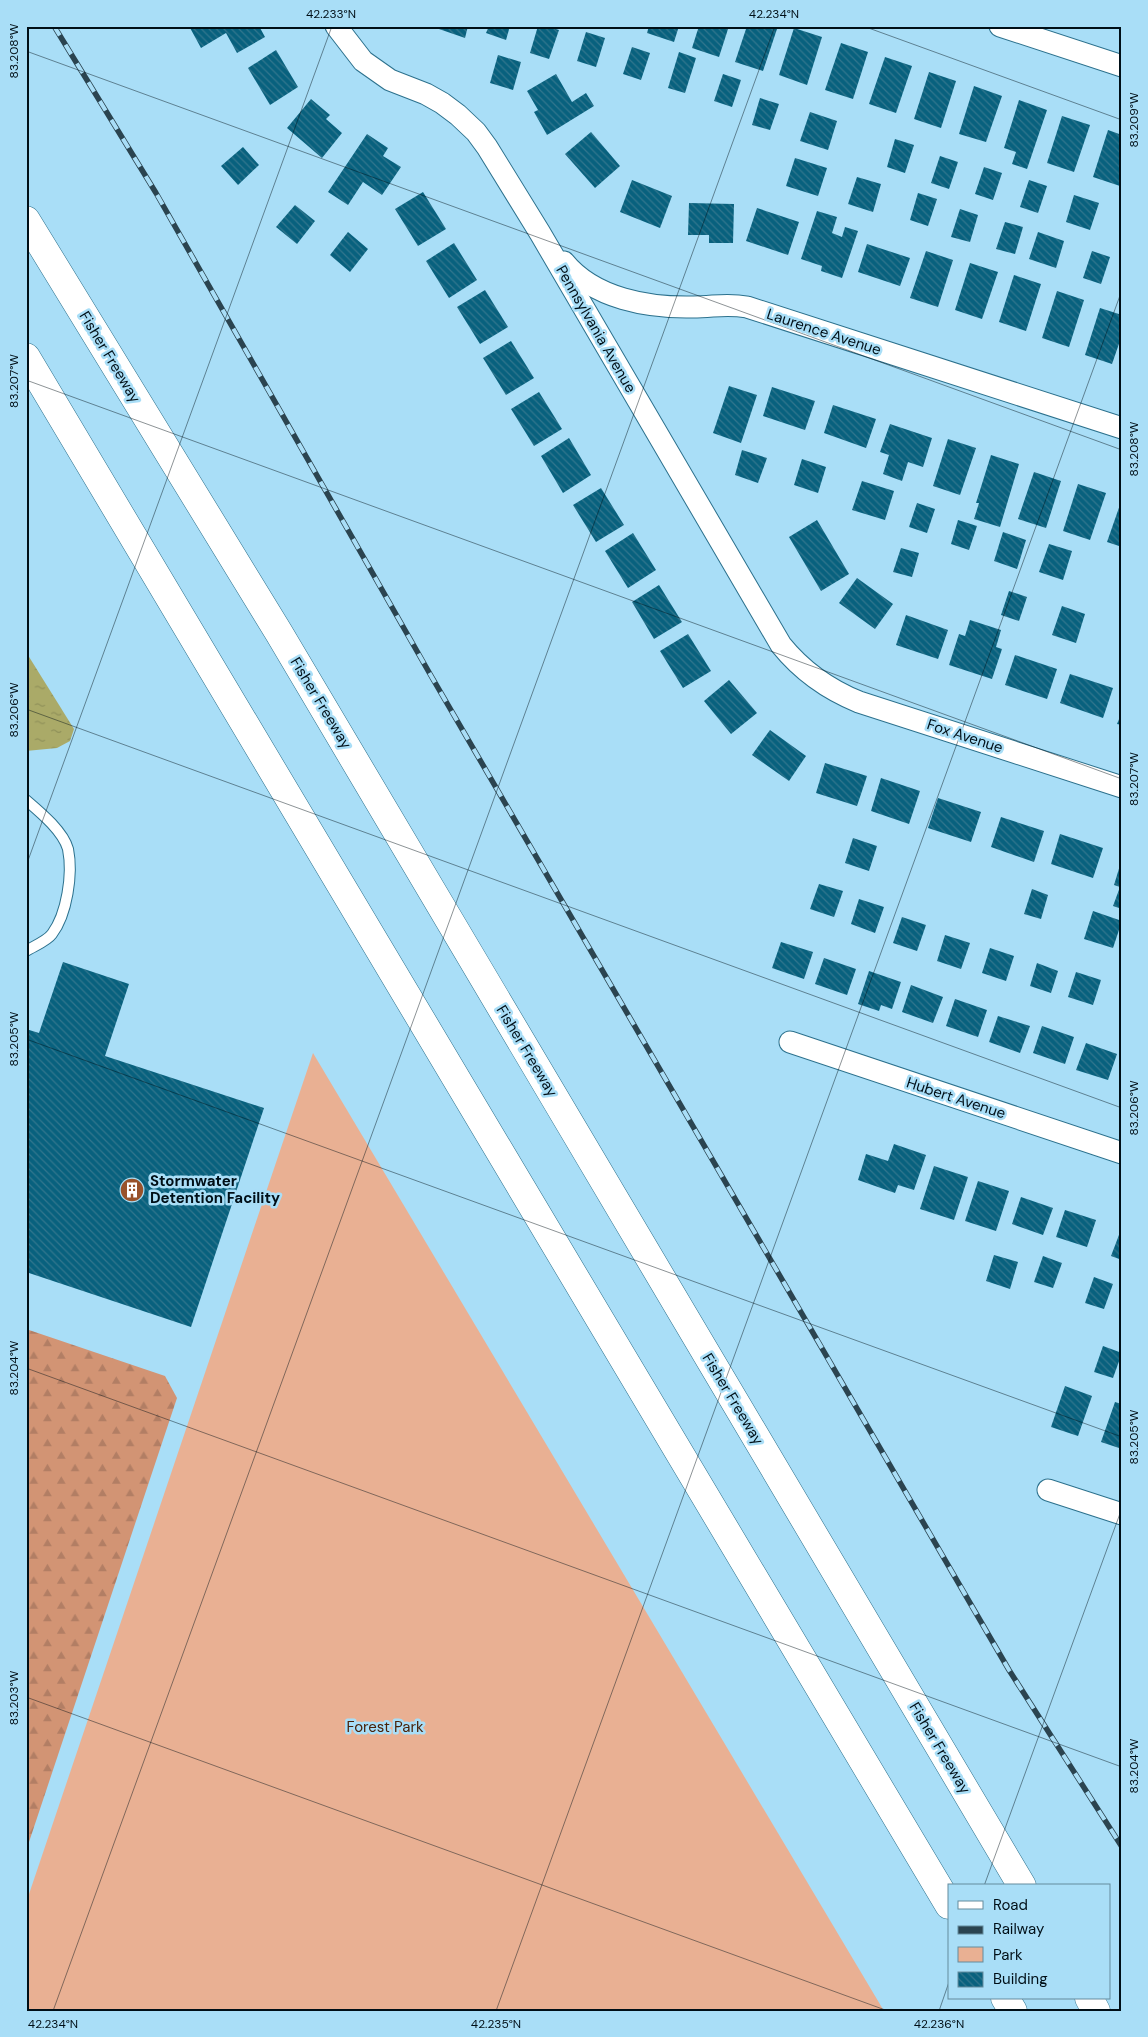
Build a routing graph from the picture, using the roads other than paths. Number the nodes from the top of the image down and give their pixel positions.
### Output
1 (336, 26) edge
2 (1000, 26) edge
3 (1122, 66) edge
4 (26, 220) edge
5 (540, 234) junction
6 (26, 357) edge
7 (1122, 428) edge
8 (812, 676) joint
9 (1122, 787) edge
10 (26, 800) edge
11 (26, 951) edge
12 (790, 1042) dead end
13 (1122, 1153) edge
14 (1048, 1490) dead end
15 (1122, 1514) edge
16 (1021, 1884) edge
17 (948, 1903) edge
18 (1006, 2000) edge
19 (1013, 2011) edge

1 - 5 street, Pennsylvania Avenue
2 - 3 street
4 - 16 highway, Fisher Freeway
5 - 7 street, Laurence Avenue
5 - 8 street, Pennsylvania Avenue
6 - 17 highway
8 - 9 street, Fox Avenue
10 - 11 lane
12 - 13 street, Hubert Avenue
14 - 15 street
18 - 19 highway

